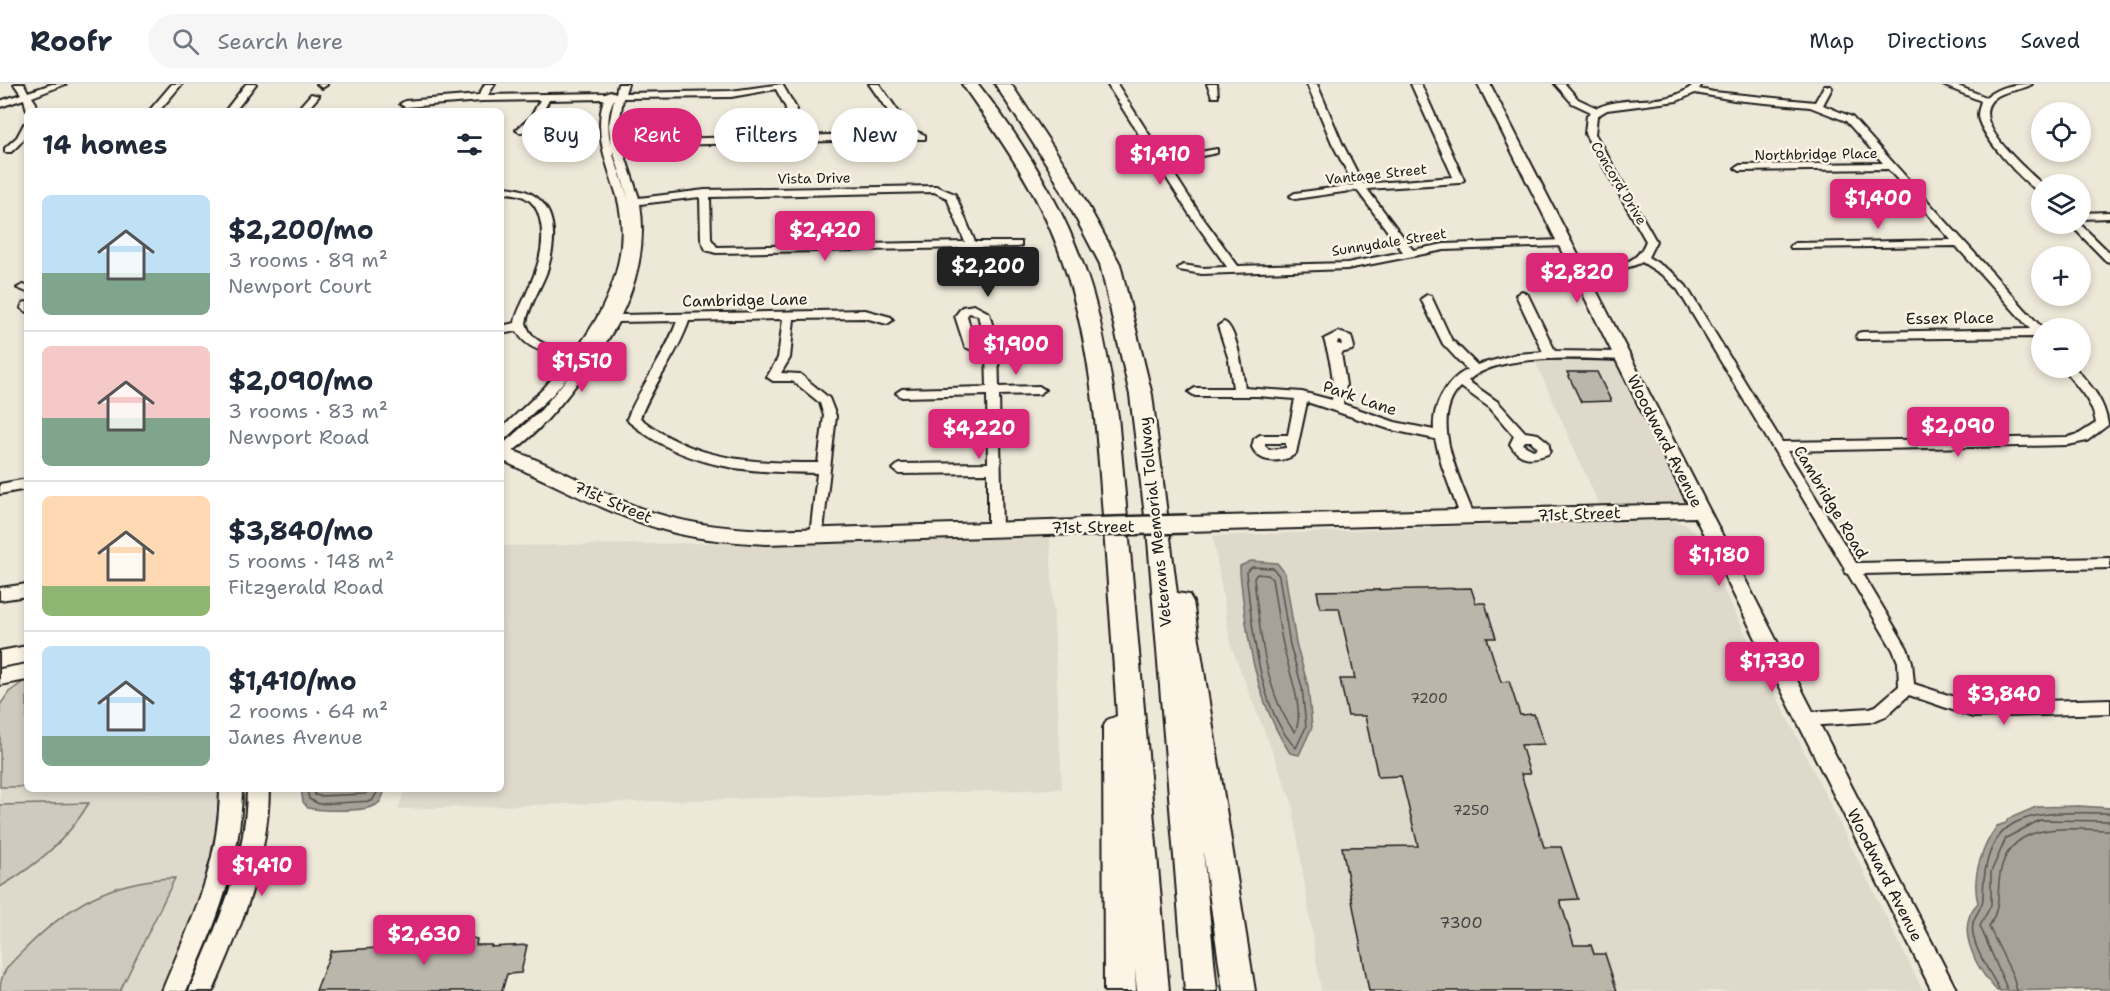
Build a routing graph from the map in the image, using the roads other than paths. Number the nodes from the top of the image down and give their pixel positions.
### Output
1 (19, 84) edge
2 (62, 84) edge
3 (177, 84) edge
4 (251, 84) edge
5 (490, 84) edge
6 (615, 84) edge
7 (623, 84) edge
8 (874, 84) edge
9 (970, 84) edge
10 (1003, 84) edge
11 (1112, 84) edge
12 (1212, 84) edge
13 (1325, 84) edge
14 (1416, 84) edge
15 (1484, 84) edge
16 (1560, 84) edge
17 (1945, 84) edge
18 (2027, 84) edge
19 (778, 85) edge
20 (1313, 85) edge
21 (1696, 87) edge
22 (1827, 88) dead end
23 (26, 95) junction
24 (614, 95) junction
25 (1215, 95) dead end
26 (314, 96) dead end
27 (546, 97) junction
28 (482, 98) junction
29 (1986, 100) junction
30 (0, 104) edge
31 (405, 104) dead end
32 (1818, 105) junction
33 (31, 108) edge
34 (157, 108) edge
35 (232, 108) edge
36 (304, 108) edge
37 (790, 108) edge
38 (893, 108) edge
39 (1597, 111) junction
40 (521, 130) dead end
41 (24, 132) edge
42 (918, 135) edge
43 (922, 137) dead end
44 (714, 141) edge
45 (611, 149) junction
46 (8, 150) dead end
47 (1214, 151) dead end
48 (1161, 161) junction
49 (1893, 166) junction
50 (1740, 168) dead end
51 (2031, 178) edge
52 (1360, 187) junction
53 (504, 190) edge
54 (705, 193) junction
55 (1295, 196) dead end
56 (629, 203) junction
57 (2110, 215) edge
58 (2091, 216) edge
59 (2085, 234) edge
60 (1565, 243) junction
61 (1960, 243) junction
62 (971, 244) junction
63 (1017, 244) dead end
64 (1795, 246) dead end
65 (1410, 253) junction
66 (1642, 258) junction
67 (2110, 259) edge
68 (1577, 267) junction
69 (1183, 268) dead end
70 (1235, 270) junction
71 (1522, 295) dead end
72 (1427, 299) dead end
73 (789, 315) junction
74 (684, 318) junction
75 (608, 319) junction
76 (887, 320) dead end
77 (2031, 325) edge
78 (521, 326) junction
79 (1224, 326) dead end
80 (504, 329) edge
81 (2031, 335) edge
82 (1862, 336) dead end
83 (992, 347) dead end
84 (1334, 348) dead end
85 (585, 355) junction
86 (1551, 356) junction
87 (1622, 357) junction
88 (784, 358) junction
89 (1476, 370) junction
90 (795, 376) junction
91 (2077, 378) edge
92 (1460, 381) junction
93 (1039, 390) dead end
94 (995, 392) junction
95 (1195, 392) dead end
96 (1240, 392) junction
97 (902, 393) dead end
98 (1302, 396) junction
99 (1337, 406) junction
100 (2104, 424) edge
101 (504, 433) edge
102 (1441, 435) junction
103 (1521, 436) dead end
104 (1293, 439) dead end
105 (1777, 447) junction
106 (504, 449) edge
107 (504, 453) edge
108 (823, 468) junction
109 (995, 468) junction
110 (899, 470) dead end
111 (24, 485) edge
112 (0, 489) edge
113 (1700, 510) junction
114 (1468, 518) junction
115 (995, 529) junction
116 (817, 536) junction
117 (1160, 540) junction
118 (2110, 563) edge
119 (1850, 569) junction
120 (24, 588) edge
121 (0, 594) edge
122 (1127, 673) junction
123 (1907, 688) junction
124 (2110, 706) edge
125 (1807, 719) junction
126 (231, 792) edge
127 (258, 792) edge
128 (174, 991) edge
129 (201, 991) edge
130 (1120, 991) edge
131 (1153, 991) edge
132 (1202, 991) edge
133 (1239, 991) edge
134 (1944, 991) edge

1 - 23 street
2 - 23 street
3 - 34 street
4 - 35 street
5 - 28 street
6 - 24 street
7 - 24 street
8 - 38 street
9 - 122 highway
10 - 117 highway, Veterans Memorial Tollway
11 - 48 street
12 - 25 street
13 - 20 street
14 - 52 street, Vantage Street
15 - 60 street, Woodward Avenue
16 - 39 street
17 - 29 street
18 - 29 street
19 - 24 street
19 - 37 street
20 - 52 street
21 - 32 street
21 - 39 street
22 - 32 street
23 - 30 street
23 - 33 street
24 - 27 street
24 - 45 street
26 - 36 street
27 - 28 street
27 - 40 street
28 - 31 street
29 - 51 street
32 - 49 street
39 - 66 street, Concord Drive
41 - 46 street
42 - 43 street
44 - 45 street
45 - 56 street
47 - 48 street
48 - 70 street
49 - 50 street, Northbridge Place
49 - 61 street
52 - 55 street, Vantage Street
52 - 65 street
53 - 78 street
54 - 56 street, Vista Drive
54 - 62 street, Vista Drive
54 - 62 street
56 - 75 street
57 - 58 street
59 - 67 street
60 - 65 street, Sunnydale Street
60 - 68 street, Woodward Avenue
61 - 64 street
61 - 77 street
62 - 63 street
65 - 70 street, Sunnydale Street
66 - 68 street
66 - 105 street, Cambridge Road
68 - 87 street, Woodward Avenue
69 - 70 street, Sunnydale Street
71 - 86 street
72 - 89 street
73 - 74 street, Cambridge Lane
73 - 76 street, Cambridge Lane
73 - 88 street
74 - 75 street, Cambridge Lane
74 - 108 street
75 - 85 street
78 - 80 street
78 - 85 street
79 - 96 street
81 - 82 street, Essex Place
83 - 94 street
84 - 99 street
85 - 101 street
85 - 106 street
86 - 87 street
86 - 89 street
87 - 113 street, Woodward Avenue
88 - 90 street
88 - 90 street
89 - 92 street
90 - 108 street
91 - 100 street
92 - 102 street
92 - 103 street
93 - 94 street
94 - 97 street
94 - 109 street
95 - 96 street, Park Lane
96 - 98 street, Park Lane
98 - 99 street, Park Lane
98 - 104 street
99 - 102 street, Park Lane
100 - 105 street
102 - 114 street
105 - 119 street, Cambridge Road
107 - 116 street, 71st Street
108 - 116 street
109 - 110 street
109 - 115 street
111 - 112 street
113 - 114 street, 71st Street
113 - 125 street, Woodward Avenue
114 - 115 street, 71st Street, bridge
115 - 116 street, 71st Street
117 - 132 highway, Veterans Memorial Tollway
117 - 133 highway
118 - 119 street
119 - 123 street, Cambridge Road
120 - 121 street
122 - 130 highway
122 - 131 highway
123 - 124 street
123 - 125 street
125 - 134 street, Woodward Avenue
126 - 128 street
127 - 129 street

